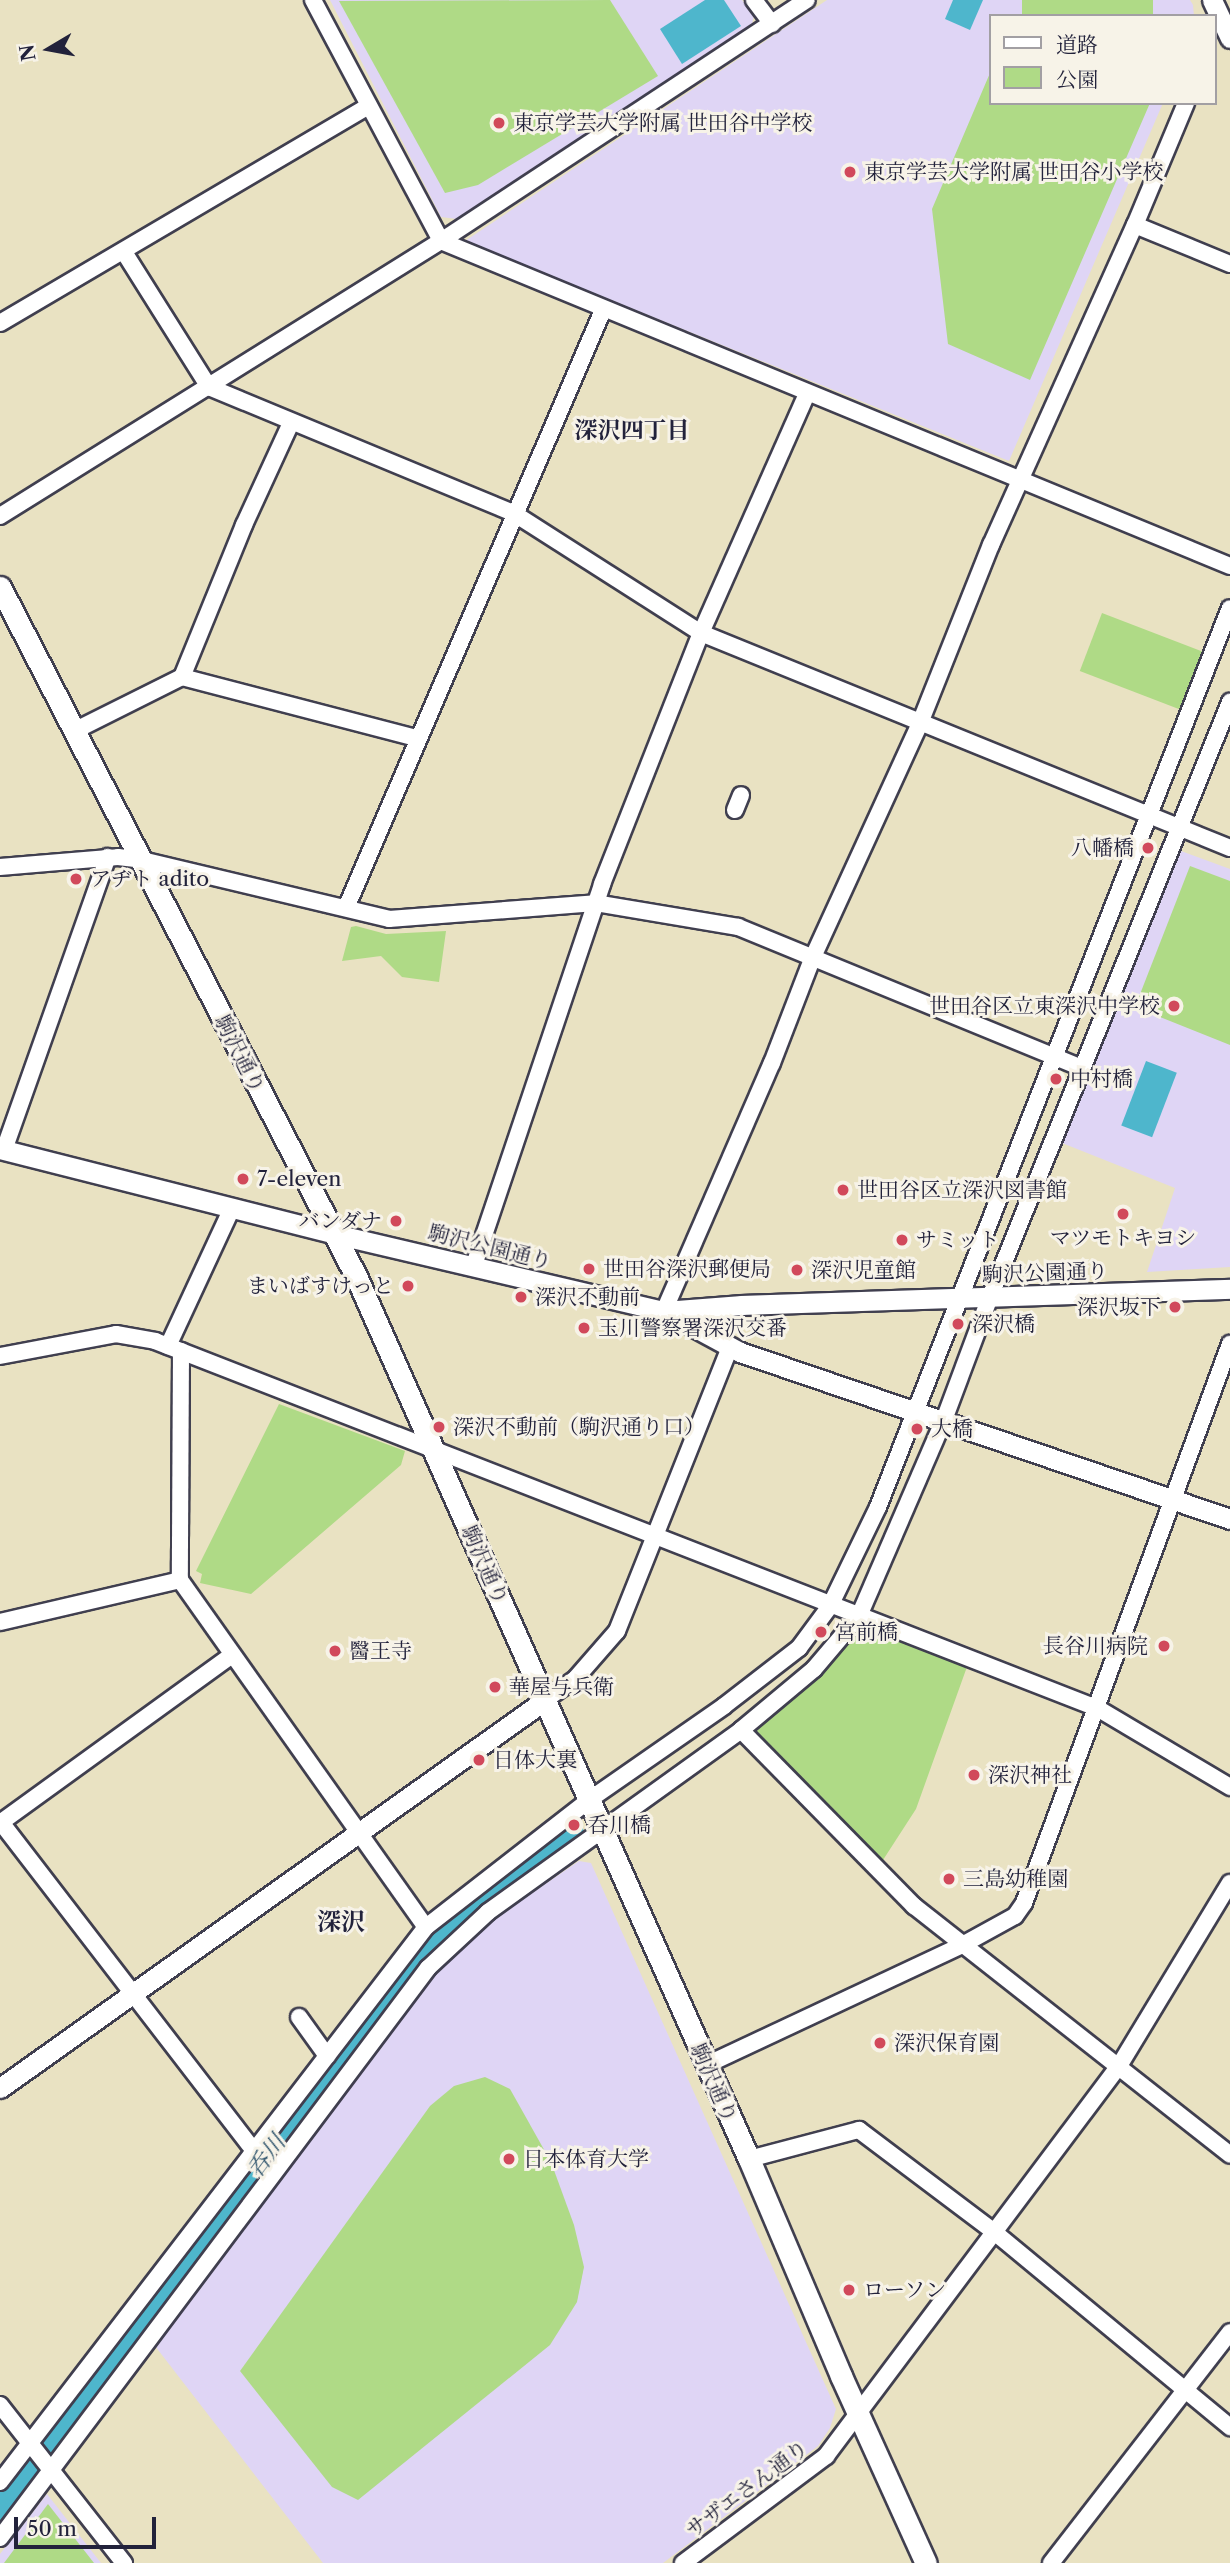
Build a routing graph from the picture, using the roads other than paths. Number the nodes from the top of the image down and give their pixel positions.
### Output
1 (313, 0) edge
2 (754, 0) edge
3 (807, 0) edge
4 (772, 24) junction
5 (1217, 26) edge
6 (1230, 38) edge
7 (1184, 105) edge
8 (368, 106) junction
9 (1135, 225) junction
10 (441, 241) junction
11 (124, 251) junction
12 (1230, 264) edge
13 (603, 310) junction
14 (0, 323) edge
15 (209, 387) junction
16 (807, 394) junction
17 (291, 423) junction
18 (1020, 480) junction
19 (514, 514) junction
20 (0, 516) edge
21 (1230, 566) edge
22 (0, 587) edge
23 (1230, 608) edge
24 (701, 633) junction
25 (182, 677) junction
26 (1230, 702) edge
27 (920, 723) junction
28 (74, 731) junction
29 (416, 738) junction
30 (1149, 816) junction
31 (1178, 827) junction
32 (1230, 848) edge
33 (108, 857) junction
34 (142, 860) junction
35 (0, 867) edge
36 (595, 903) junction
37 (346, 908) junction
38 (813, 957) junction
39 (1055, 1056) junction
40 (1082, 1068) junction
41 (2, 1149) edge
42 (232, 1208) junction
43 (335, 1234) junction
44 (474, 1265) junction
45 (1230, 1289) edge
46 (990, 1297) junction
47 (958, 1298) junction
48 (664, 1311) junction
49 (1230, 1344) edge
50 (730, 1347) junction
51 (175, 1349) junction
52 (0, 1356) edge
53 (915, 1410) junction
54 (944, 1420) junction
55 (434, 1451) junction
56 (1172, 1500) junction
57 (1230, 1519) edge
58 (656, 1538) junction
59 (180, 1580) junction
60 (830, 1606) junction
61 (859, 1616) junction
62 (0, 1622) edge
63 (232, 1655) junction
64 (545, 1700) junction
65 (1097, 1708) junction
66 (741, 1730) junction
67 (1230, 1787) edge
68 (589, 1800) junction
69 (0, 1822) edge
70 (601, 1828) junction
71 (359, 1832) junction
72 (1230, 1883) edge
73 (426, 1927) junction
74 (964, 1944) junction
75 (133, 1993) junction
76 (299, 2017) dead end
77 (327, 2056) junction
78 (706, 2065) junction
79 (1119, 2066) junction
80 (0, 2088) edge
81 (254, 2151) junction
82 (1230, 2155) edge
83 (749, 2159) junction
84 (993, 2231) junction
85 (1230, 2332) edge
86 (1184, 2390) junction
87 (0, 2405) edge
88 (858, 2413) junction
89 (1230, 2427) edge
90 (31, 2443) junction
91 (50, 2467) junction
92 (0, 2482) edge
93 (0, 2538) edge
94 (124, 2563) edge
95 (682, 2563) edge
96 (926, 2563) edge
97 (1051, 2563) edge

1 - 8 street
2 - 4 street
3 - 4 street
4 - 10 street
5 - 6 street
7 - 9 street
8 - 10 street
8 - 11 street
9 - 12 street
9 - 18 street
10 - 13 street
10 - 15 street
11 - 14 street
11 - 15 street
13 - 16 street
13 - 19 street
15 - 17 street
15 - 20 street
16 - 18 street
16 - 24 street
17 - 19 street
17 - 25 street
18 - 21 street
18 - 27 street
19 - 24 street
19 - 29 street
22 - 28 main road, 駒沢通り
23 - 30 street
24 - 27 street
24 - 36 street
25 - 28 street
25 - 29 street
26 - 31 street
27 - 30 street
27 - 38 street
28 - 34 main road, 駒沢通り
29 - 37 street
30 - 31 street
30 - 39 street
31 - 32 street
31 - 40 street
33 - 34 street
33 - 35 street
33 - 41 street
34 - 37 street
34 - 43 main road, 駒沢通り
36 - 37 street
36 - 38 street
36 - 44 street
38 - 39 street
38 - 48 street
39 - 40 street
39 - 47 street
40 - 46 street
41 - 42 street, 駒沢公園通り
42 - 43 street, 駒沢公園通り
42 - 51 street
43 - 44 street, 駒沢公園通り
43 - 55 main road, 駒沢通り
44 - 48 street, 駒沢公園通り
45 - 46 street, 駒沢公園通り
46 - 47 street, 駒沢公園通り
46 - 54 street
47 - 48 street, 駒沢公園通り
47 - 53 street
48 - 50 street
49 - 56 street
50 - 53 street
50 - 58 street
51 - 52 street
51 - 55 street
51 - 59 street
53 - 54 street
53 - 60 street
54 - 56 street
54 - 61 street
55 - 58 street
55 - 64 main road, 駒沢通り
56 - 57 street
56 - 65 street
58 - 60 street
58 - 64 street
59 - 62 street
59 - 63 street
60 - 61 street
60 - 68 street
61 - 65 street
61 - 66 street
63 - 69 street
63 - 71 street
64 - 68 main road, 駒沢通り
64 - 71 street
65 - 67 street
65 - 74 street
66 - 70 street
66 - 74 street
68 - 70 main road, 駒沢通り
68 - 73 street
69 - 75 street
70 - 78 main road, 駒沢通り
70 - 91 street
71 - 73 street
71 - 75 street
72 - 79 street, サザエさん通り
73 - 77 street
74 - 78 street
74 - 79 street
75 - 80 street
75 - 81 street
76 - 77 street
77 - 81 street
78 - 83 main road, 駒沢通り
79 - 82 street
79 - 84 street, サザエさん通り
81 - 90 street
83 - 84 street
83 - 88 main road, 駒沢通り
84 - 86 street
84 - 88 street, サザエさん通り
85 - 86 street
86 - 89 street
86 - 97 street
87 - 90 street
88 - 95 street, サザエさん通り
88 - 96 main road, 駒沢通り
90 - 91 street
90 - 92 street
91 - 93 street
91 - 94 street

